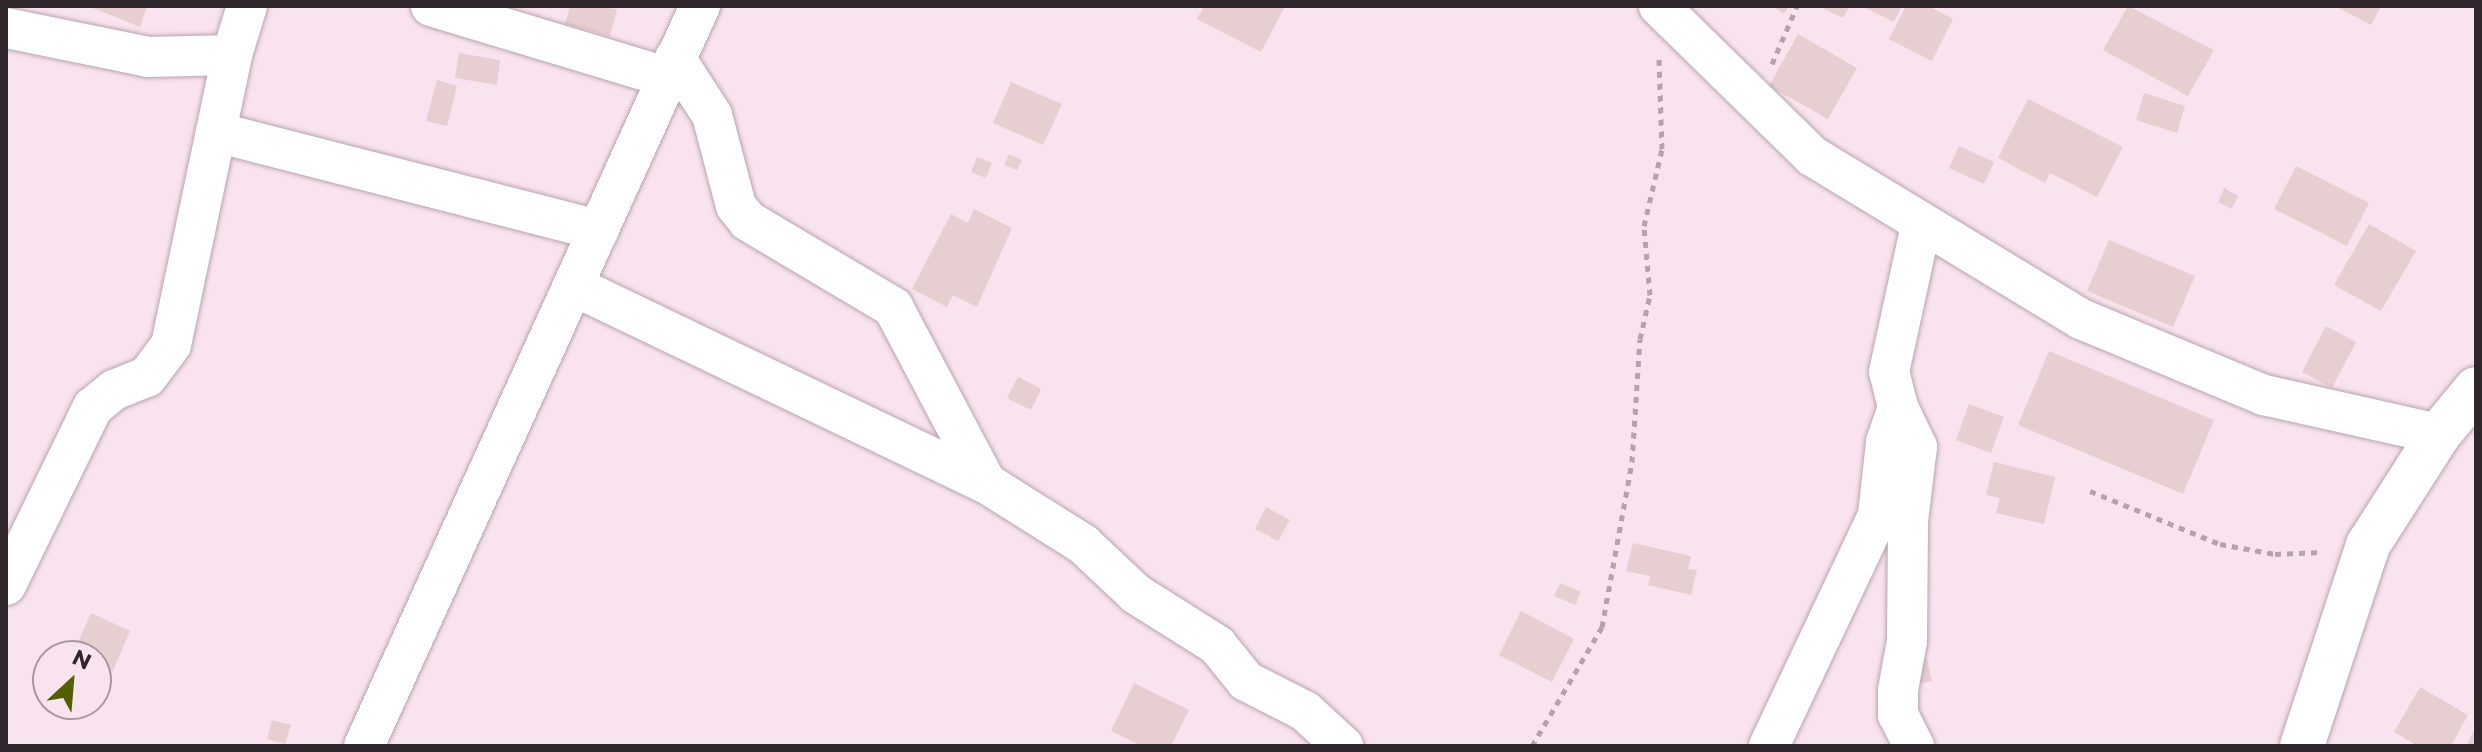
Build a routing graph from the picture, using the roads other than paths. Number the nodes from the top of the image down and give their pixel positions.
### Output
1 (247, 6) edge
2 (431, 6) edge
3 (700, 6) edge
4 (1659, 6) edge
5 (6, 28) edge
6 (232, 55) junction
7 (670, 67) junction
8 (216, 132) junction
9 (1921, 225) junction
10 (599, 230) junction
11 (576, 287) junction
12 (2476, 389) edge
13 (1898, 407) junction
14 (2439, 434) junction
15 (986, 483) junction
16 (6, 585) edge
17 (364, 746) edge
18 (1343, 746) edge
19 (1769, 746) edge
20 (1914, 746) edge
21 (2302, 746) edge

1 - 6 street
2 - 7 street
3 - 7 street
4 - 9 street
5 - 6 street
6 - 8 street
7 - 10 street
7 - 15 street
8 - 10 street
8 - 16 street
9 - 13 street
9 - 14 street
10 - 11 street
11 - 15 street
11 - 17 street
12 - 14 main road
13 - 19 street
13 - 20 street
14 - 21 main road
15 - 18 street

